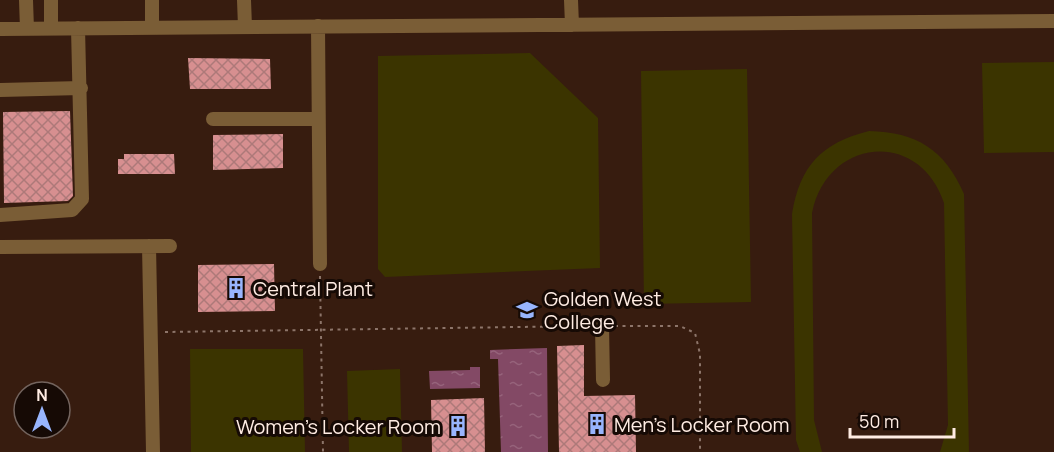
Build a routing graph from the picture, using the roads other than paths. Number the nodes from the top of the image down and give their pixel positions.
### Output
1 (26, 0) edge
2 (51, 0) edge
3 (152, 0) edge
4 (244, 0) edge
5 (571, 0) edge
6 (1054, 21) edge
7 (572, 25) junction
8 (318, 26) junction
9 (245, 27) junction
10 (51, 28) junction
11 (78, 28) junction
12 (152, 28) junction
13 (0, 29) edge
14 (27, 29) junction
15 (81, 88) junction
16 (0, 90) edge
17 (213, 119) dead end
18 (318, 119) junction
19 (0, 215) edge
20 (148, 246) junction
21 (170, 246) dead end
22 (0, 247) edge
23 (320, 264) road end
24 (602, 326) road end
25 (603, 380) dead end
26 (153, 452) edge

1 - 14 street
2 - 10 street
3 - 12 street
4 - 9 street
5 - 7 street
6 - 7 street
7 - 8 street
8 - 9 street
8 - 18 street
9 - 12 street
10 - 11 street
10 - 14 street
11 - 12 street
11 - 15 street
13 - 14 street
15 - 16 street
15 - 19 street
17 - 18 street
18 - 23 street
20 - 21 street
20 - 22 street
20 - 26 street
24 - 25 street

